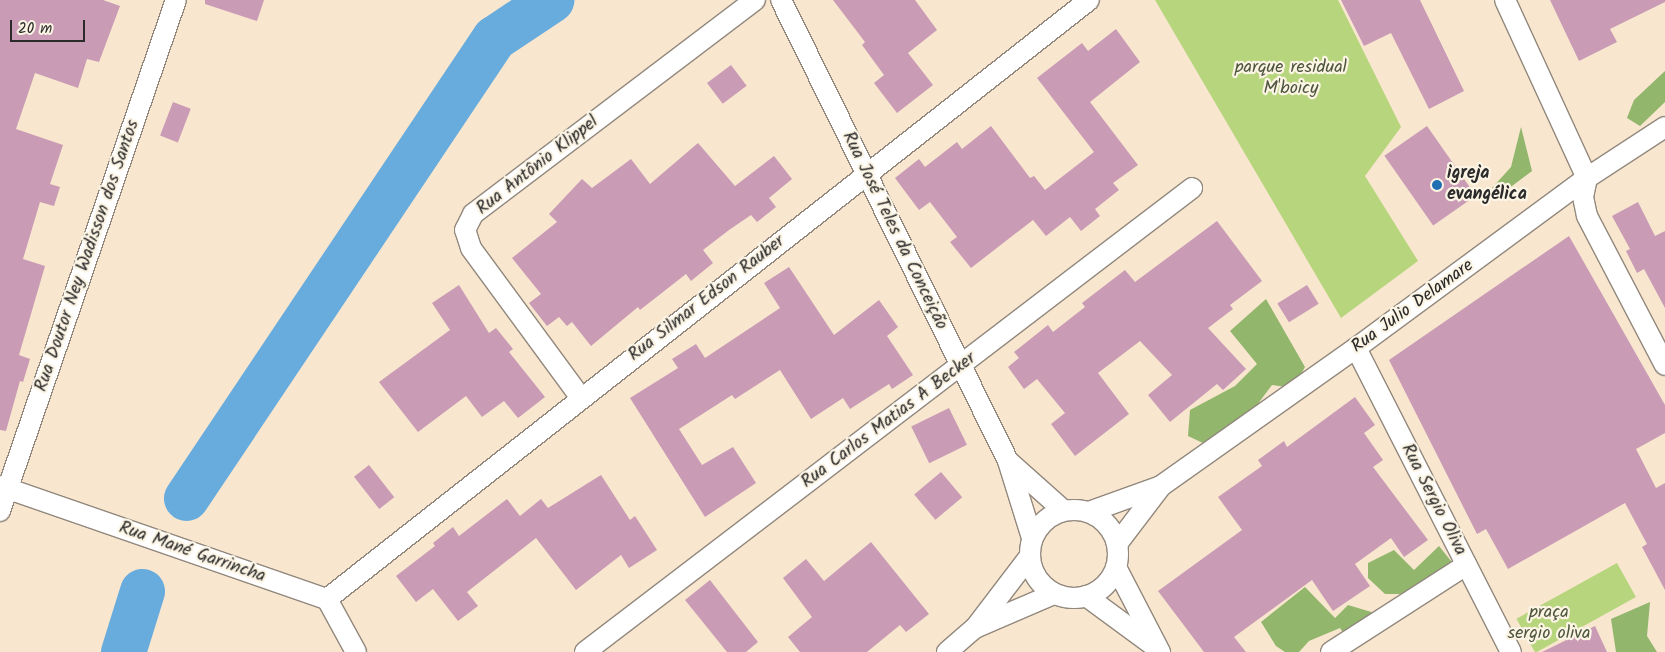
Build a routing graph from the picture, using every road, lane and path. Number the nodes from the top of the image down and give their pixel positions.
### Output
1 (176, 0) edge
2 (755, 0) edge
3 (781, 0) edge
4 (1089, 0) edge
5 (1505, 0) edge
6 (1665, 127) edge
7 (866, 174) junction
8 (1587, 178) junction
9 (1192, 188) dead end
10 (1356, 348) junction
11 (1665, 365) edge
12 (961, 367) junction
13 (581, 398) junction
14 (1008, 461) junction
15 (1161, 486) junction
16 (4, 488) edge
17 (1063, 510) junction
18 (0, 512) edge
19 (1089, 512) junction
20 (1117, 544) junction
21 (1030, 548) junction
22 (1466, 565) junction
23 (1116, 567) junction
24 (1054, 594) junction
25 (1086, 596) junction
26 (327, 599) junction
27 (975, 628) junction
28 (1159, 650) edge
29 (356, 652) edge
30 (585, 652) edge
31 (947, 652) edge
32 (1331, 652) edge
33 (1510, 652) edge

1 - 16 street, Rua Doutor Ney Wadisson dos Santos
2 - 13 street, Rua Antônio Klippel
3 - 7 street, Rua José Teles da Conceição
4 - 7 street, Rua Silmar Edson Rauber
5 - 8 street
6 - 8 street, Rua Julio Delamare
7 - 12 street, Rua José Teles da Conceição
7 - 13 street, Rua Silmar Edson Rauber
8 - 10 street, Rua Julio Delamare
8 - 11 street
9 - 12 street, Rua Carlos Matias A Becker
10 - 15 street, Rua Julio Delamare
10 - 22 street, Rua Sergio Oliva
12 - 14 street, Rua José Teles da Conceição
12 - 30 street, Rua Carlos Matias A Becker
13 - 26 street, Rua Silmar Edson Rauber
14 - 17 street, Rua José Teles da Conceição
14 - 21 street, Rua José Teles da Conceição
15 - 19 street, Rua Julio Delamare
15 - 20 street, Rua Julio Delamare
16 - 18 street, Rua Doutor Ney Wadisson dos Santos
16 - 26 street, Rua Mané Garrincha
17 - 19 street
17 - 21 street
19 - 20 street
20 - 23 street
21 - 24 street
21 - 27 street
22 - 32 street
22 - 33 street, Rua Sergio Oliva
23 - 25 street
23 - 28 street
24 - 25 street
24 - 27 street
25 - 28 street
26 - 29 street
27 - 31 street

